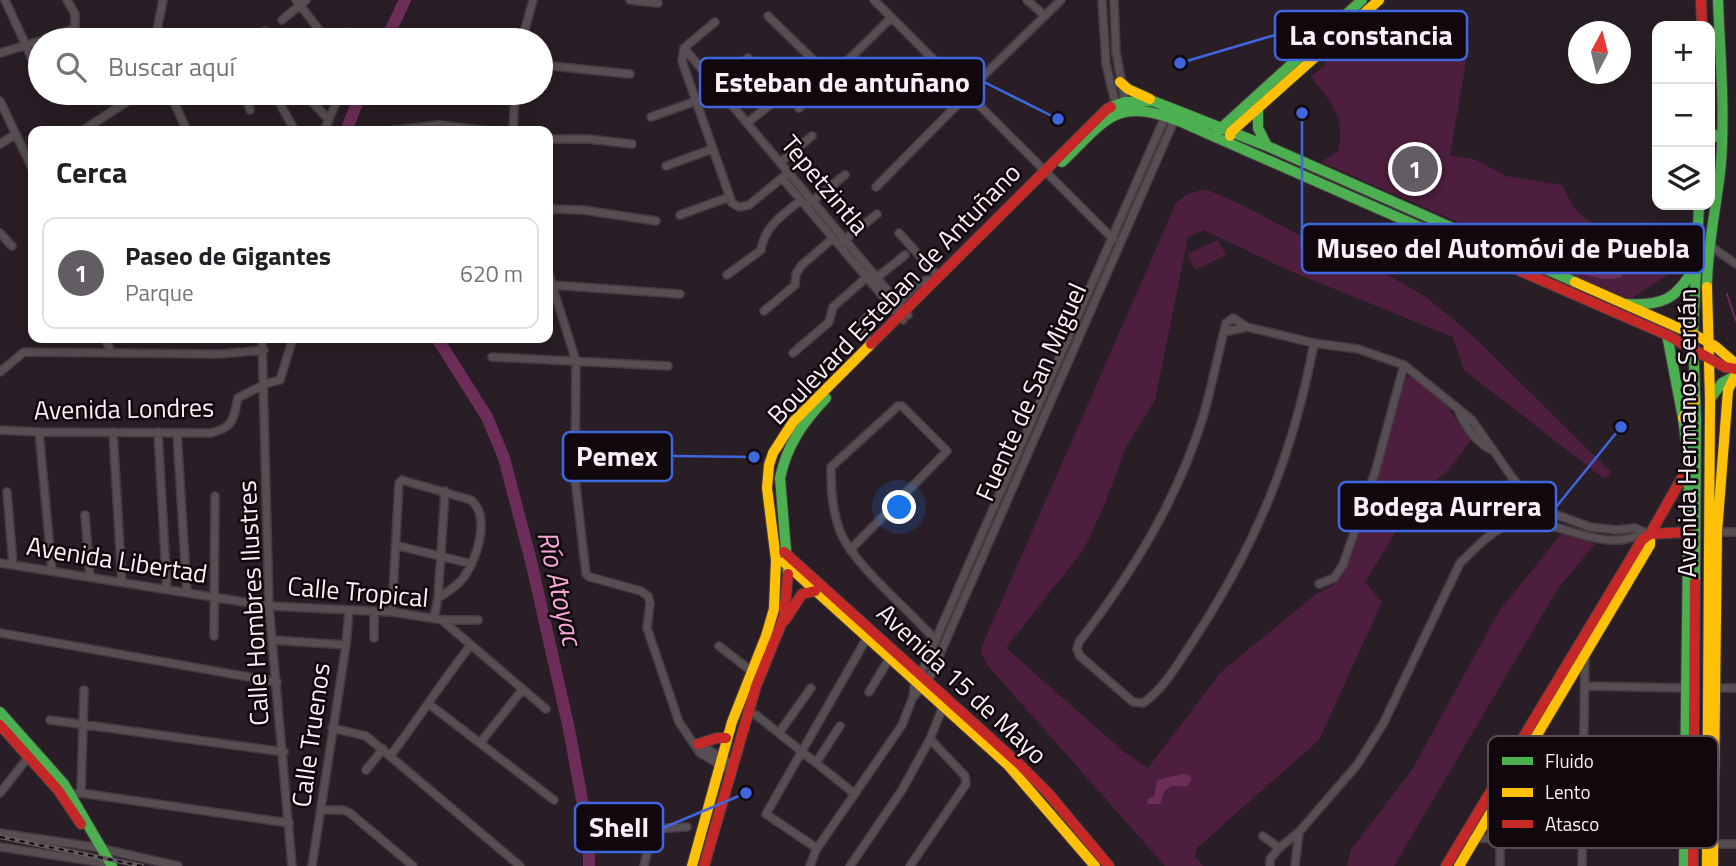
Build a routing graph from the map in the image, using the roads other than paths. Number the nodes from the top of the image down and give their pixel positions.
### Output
1 (5, 0) edge
2 (67, 0) edge
3 (163, 0) edge
4 (533, 0) edge
5 (630, 0) edge
6 (874, 0) edge
7 (1027, 0) edge
8 (1061, 0) edge
9 (1102, 0) edge
10 (1114, 0) edge
11 (1363, 0) edge
12 (1379, 0) edge
13 (1701, 0) edge
14 (1718, 0) edge
15 (301, 2) edge
16 (658, 3) dead end
17 (1358, 11) junction
18 (768, 16) dead end
19 (1045, 16) junction
20 (891, 18) junction
21 (282, 20) dead end
22 (1702, 21) edge
23 (715, 22) dead end
24 (73, 28) edge
25 (157, 28) edge
26 (319, 28) edge
27 (525, 28) edge
28 (28, 45) joint
29 (684, 48) junction
30 (0, 53) edge
31 (748, 58) dead end
32 (553, 66) edge
33 (1715, 66) edge
34 (630, 74) dead end
35 (831, 77) junction
36 (1120, 82) junction
37 (1721, 84) junction
38 (715, 85) junction
39 (961, 87) junction
40 (972, 87) junction
41 (780, 97) dead end
42 (973, 99) junction
43 (962, 100) junction
44 (1153, 101) junction
45 (695, 102) junction
46 (1, 105) edge
47 (122, 105) edge
48 (175, 105) edge
49 (249, 105) edge
50 (281, 105) edge
51 (315, 105) edge
52 (335, 105) edge
53 (514, 105) edge
54 (1121, 107) junction
55 (1259, 107) junction
56 (1716, 107) edge
57 (799, 108) dead end
58 (250, 110) dead end
59 (651, 117) dead end
60 (1169, 119) junction
61 (329, 120) junction
62 (747, 123) junction
63 (90, 126) edge
64 (185, 126) edge
65 (292, 126) edge
66 (326, 126) edge
67 (513, 126) edge
68 (1217, 132) junction
69 (16, 134) junction
70 (1715, 135) edge
71 (812, 136) dead end
72 (1230, 137) junction
73 (553, 139) edge
74 (1721, 139) junction
75 (0, 144) edge
76 (632, 144) dead end
77 (1267, 146) junction
78 (712, 149) junction
79 (28, 158) edge
80 (780, 163) junction
81 (666, 166) dead end
82 (1047, 172) junction
83 (785, 175) junction
84 (845, 175) dead end
85 (876, 187) dead end
86 (729, 197) junction
87 (806, 202) junction
88 (553, 209) edge
89 (1699, 210) edge
90 (877, 214) dead end
91 (680, 215) dead end
92 (656, 220) dead end
93 (0, 233) edge
94 (899, 233) dead end
95 (1112, 238) junction
96 (839, 241) junction
97 (1119, 244) junction
98 (1709, 245) junction
99 (12, 246) dead end
100 (905, 255) dead end
101 (1697, 258) junction
102 (1736, 264) edge
103 (727, 275) dead end
104 (936, 278) junction
105 (871, 279) junction
106 (553, 285) edge
107 (553, 294) edge
108 (680, 294) dead end
109 (1627, 304) junction
110 (764, 311) dead end
111 (900, 312) junction
112 (1693, 334) junction
113 (1667, 335) junction
114 (107, 343) edge
115 (263, 343) edge
116 (291, 343) edge
117 (872, 343) junction
118 (1314, 343) junction
119 (1710, 343) junction
120 (264, 350) junction
121 (1694, 350) junction
122 (111, 352) junction
123 (793, 353) dead end
124 (492, 357) dead end
125 (1709, 359) junction
126 (576, 361) junction
127 (1404, 365) junction
128 (668, 366) dead end
129 (1736, 371) edge
130 (0, 372) edge
131 (265, 384) junction
132 (1710, 399) junction
133 (1695, 400) junction
134 (1684, 418) junction
135 (0, 430) edge
136 (39, 432) junction
137 (113, 432) junction
138 (158, 432) junction
139 (177, 433) junction
140 (1689, 466) junction
141 (445, 491) junction
142 (7, 492) dead end
143 (215, 496) dead end
144 (1528, 496) junction
145 (85, 515) dead end
146 (1709, 518) junction
147 (1521, 522) junction
148 (1717, 529) junction
149 (1736, 532) edge
150 (1647, 533) junction
151 (1688, 533) junction
152 (395, 545) junction
153 (850, 550) junction
154 (440, 554) junction
155 (780, 554) junction
156 (0, 563) edge
157 (472, 564) junction
158 (13, 565) junction
159 (52, 571) junction
160 (90, 577) junction
161 (122, 582) junction
162 (1319, 584) dead end
163 (1687, 584) junction
164 (167, 590) junction
165 (815, 591) junction
166 (187, 593) junction
167 (213, 597) junction
168 (438, 598) junction
169 (269, 606) junction
170 (349, 611) junction
171 (374, 612) junction
172 (392, 612) junction
173 (1694, 617) junction
174 (438, 619) junction
175 (478, 620) dead end
176 (783, 624) junction
177 (872, 629) junction
178 (0, 633) edge
179 (1694, 634) junction
180 (214, 636) dead end
181 (374, 638) dead end
182 (867, 639) junction
183 (935, 639) junction
184 (272, 640) junction
185 (346, 645) junction
186 (470, 646) junction
187 (719, 646) dead end
188 (1686, 646) junction
189 (942, 649) junction
190 (1585, 654) junction
191 (889, 659) junction
192 (1712, 668) junction
193 (750, 670) junction
194 (922, 681) junction
195 (277, 682) junction
196 (1585, 686) junction
197 (811, 688) dead end
198 (1686, 688) junction
199 (1716, 688) junction
200 (1736, 688) edge
201 (84, 690) dead end
202 (522, 690) junction
203 (869, 692) dead end
204 (945, 702) junction
205 (429, 704) junction
206 (546, 709) dead end
207 (0, 712) edge
208 (756, 715) dead end
209 (50, 720) dead end
210 (82, 722) junction
211 (0, 725) edge
212 (840, 726) dead end
213 (332, 728) junction
214 (779, 733) junction
215 (1524, 736) edge
216 (1536, 736) edge
217 (1584, 736) edge
218 (1685, 736) edge
219 (1694, 736) edge
220 (1711, 736) edge
221 (1714, 736) edge
222 (726, 738) junction
223 (930, 739) junction
224 (695, 741) junction
225 (480, 743) junction
226 (383, 749) junction
227 (800, 750) junction
228 (32, 752) junction
229 (284, 752) junction
230 (391, 755) junction
231 (719, 762) junction
232 (816, 763) junction
233 (730, 767) junction
234 (366, 770) dead end
235 (0, 793) edge
236 (855, 794) junction
237 (72, 795) junction
238 (1488, 796) edge
239 (554, 800) dead end
240 (321, 810) junction
241 (1488, 817) edge
242 (289, 823) junction
243 (687, 827) dead end
244 (1299, 832) junction
245 (0, 833) edge
246 (1263, 836) dead end
247 (1464, 836) junction
248 (1475, 839) junction
249 (1488, 839) edge
250 (1718, 844) edge
251 (1736, 844) edge
252 (812, 845) dead end
253 (97, 847) junction
254 (0, 848) edge
255 (1279, 848) junction
256 (1500, 848) edge
257 (1583, 848) edge
258 (1684, 848) edge
259 (1693, 848) edge
260 (1709, 848) edge
261 (1711, 848) edge
262 (108, 865) edge
263 (178, 866) edge
264 (292, 866) edge
265 (312, 866) edge
266 (414, 866) edge
267 (520, 866) edge
268 (644, 866) edge
269 (692, 866) edge
270 (704, 866) edge
271 (810, 866) edge
272 (850, 866) edge
273 (910, 866) edge
274 (1095, 866) edge
275 (1109, 866) edge
276 (1270, 866) edge
277 (1295, 866) edge
278 (1446, 866) edge
279 (1459, 866) edge
280 (1500, 866) edge
281 (1583, 866) edge
282 (1684, 866) edge
283 (1693, 866) edge
284 (1706, 866) edge
285 (1713, 866) edge

1 - 28 street
2 - 24 street
3 - 25 street
4 - 27 street
5 - 16 street
6 - 20 street
7 - 19 street
8 - 19 street
9 - 54 street
10 - 36 street
11 - 17 main road
12 - 17 main road
13 - 22 main road
14 - 37 main road, Avenida Hermanos Serdán
15 - 21 street
15 - 26 street
17 - 55 main road
17 - 68 main road
18 - 35 street
19 - 40 street
20 - 35 street
20 - 39 street
23 - 29 street
28 - 30 street
29 - 38 street, Tepetzintla
29 - 45 street
31 - 38 street
32 - 34 street
33 - 37 main road
35 - 57 street
36 - 44 main road
36 - 54 street
37 - 56 main road, Avenida Hermanos Serdán
38 - 62 street, Tepetzintla
39 - 40 street
39 - 43 street
40 - 42 street
41 - 62 street
42 - 43 street
42 - 82 street
43 - 85 street
44 - 54 main road
44 - 68 main road
45 - 59 street
45 - 78 street
46 - 69 street
47 - 63 street
48 - 64 street
49 - 58 street
50 - 65 street
51 - 61 street
52 - 61 street
53 - 67 street
54 - 60 main road
54 - 82 main road, Boulevard Esteban de Antuñano
55 - 72 main road
55 - 77 main road
56 - 74 main road, Avenida Hermanos Serdán
60 - 68 main road
60 - 95 street, Fuente de San Miguel
60 - 97 street, Fuente de San Miguel
61 - 66 street
62 - 80 street, Tepetzintla
68 - 72 main road
69 - 75 street
69 - 79 street
70 - 74 main road
71 - 80 street
72 - 77 main road
72 - 113 main road
73 - 76 street
74 - 98 main road, Avenida Hermanos Serdán
77 - 109 main road
78 - 81 street
78 - 86 street
80 - 83 street, Tepetzintla
82 - 95 street
82 - 104 main road, Boulevard Esteban de Antuñano
82 - 111 main road, Boulevard Esteban de Antuñano
83 - 86 street
83 - 87 street, Tepetzintla
84 - 87 street
86 - 91 street
87 - 96 street, Tepetzintla
87 - 103 street
88 - 92 street
89 - 101 main road, Avenida Hermanos Serdán
90 - 96 street
93 - 99 street
94 - 104 street
95 - 97 street
95 - 183 street, Fuente de San Miguel
96 - 105 street, Tepetzintla
96 - 110 street
97 - 189 street, Fuente de San Miguel
98 - 102 street
98 - 119 main road, Avenida Hermanos Serdán
100 - 105 street
101 - 109 main road
101 - 112 main road, Avenida Hermanos Serdán
104 - 111 main road, Boulevard Esteban de Antuñano
105 - 111 street, Tepetzintla
105 - 123 street
106 - 108 street
107 - 126 street
109 - 112 main road
111 - 117 main road, Boulevard Esteban de Antuñano
111 - 117 street
111 - 155 main road, Boulevard Esteban de Antuñano
112 - 119 main road
112 - 121 main road, Avenida Hermanos Serdán
113 - 121 main road
113 - 134 main road
114 - 122 street
115 - 120 street, Calle Hombres Ilustres
116 - 131 street
117 - 155 main road, Boulevard Esteban de Antuñano
118 - 118 street
118 - 127 street
119 - 125 main road, Avenida Hermanos Serdán
119 - 129 main road
120 - 122 street
120 - 131 street, Calle Hombres Ilustres
121 - 125 main road
121 - 133 main road, Avenida Hermanos Serdán
122 - 130 street
124 - 126 street
125 - 129 main road
125 - 132 main road, Avenida Hermanos Serdán
126 - 128 street
126 - 224 street
127 - 144 street
127 - 162 street
129 - 132 main road
129 - 148 main road
131 - 139 street, Avenida Londres
131 - 169 street, Calle Hombres Ilustres
132 - 146 main road, Avenida Hermanos Serdán
133 - 134 main road
133 - 173 main road, Avenida Hermanos Serdán
134 - 140 main road
135 - 136 street, Avenida Londres
136 - 137 street, Avenida Londres
136 - 159 street
137 - 138 street, Avenida Londres
137 - 161 street
138 - 139 street, Avenida Londres
138 - 164 street
139 - 166 street
140 - 150 main road
140 - 151 main road
141 - 152 street
141 - 154 street
141 - 157 street
142 - 158 street
143 - 167 street
144 - 147 street
144 - 150 street
145 - 160 street
146 - 148 main road
146 - 192 main road, Avenida Hermanos Serdán
147 - 150 street
147 - 244 street
148 - 149 street
148 - 192 main road
150 - 151 main road
150 - 190 main road
150 - 215 main road
151 - 163 main road
152 - 154 street
152 - 172 street
153 - 153 street
153 - 183 street
154 - 157 street
154 - 168 street
155 - 165 main road, Avenida 15 de Mayo
155 - 176 main road, Boulevard Esteban de Antuñano
155 - 177 main road, Avenida 15 de Mayo
155 - 193 main road, Boulevard Esteban de Antuñano
156 - 158 street, Avenida Libertad
157 - 168 street
158 - 159 street, Avenida Libertad
159 - 160 street, Avenida Libertad
160 - 161 street, Avenida Libertad
161 - 164 street, Avenida Libertad
163 - 173 main road
163 - 188 main road
164 - 166 street, Avenida Libertad
165 - 176 main road
165 - 182 main road, Avenida 15 de Mayo
166 - 167 street, Avenida Libertad
167 - 169 street, Avenida Libertad
167 - 180 street
168 - 174 street
169 - 170 street, Calle Tropical
169 - 184 street, Calle Hombres Ilustres
170 - 171 street, Calle Tropical
170 - 185 street, Calle Truenos
171 - 172 street, Calle Tropical
171 - 181 street
172 - 174 street, Calle Tropical
173 - 179 main road, Avenida Hermanos Serdán
174 - 175 street, Calle Tropical
174 - 186 street, Calle Tropical
176 - 233 main road, Boulevard Esteban de Antuñano
177 - 182 street
177 - 194 main road, Avenida 15 de Mayo
178 - 195 street
179 - 188 main road
179 - 219 main road, Avenida Hermanos Serdán
182 - 191 main road, Avenida 15 de Mayo
182 - 227 street
183 - 189 street
183 - 194 street, Fuente de San Miguel
184 - 185 street
184 - 195 street, Calle Hombres Ilustres
185 - 213 street, Calle Truenos
186 - 202 street, Calle Tropical
186 - 205 street
187 - 193 street
188 - 198 main road
189 - 194 street, Fuente de San Miguel
190 - 196 street
190 - 216 main road
191 - 194 main road, Avenida 15 de Mayo
191 - 203 street
192 - 199 main road
192 - 220 main road, Avenida Hermanos Serdán
193 - 222 main road, Boulevard Esteban de Antuñano
194 - 204 main road, Avenida 15 de Mayo
194 - 236 street
195 - 229 street, Calle Hombres Ilustres
196 - 198 street
196 - 217 street
197 - 214 street
198 - 218 main road
199 - 200 street
199 - 221 main road
201 - 210 street
202 - 206 street, Calle Tropical
202 - 225 street
204 - 223 street
204 - 274 main road, Avenida 15 de Mayo
204 - 275 main road, Avenida 15 de Mayo
205 - 225 street
205 - 230 street
207 - 228 main road
208 - 214 street
209 - 210 street
210 - 229 street
210 - 237 street
211 - 228 main road
212 - 232 street
213 - 226 street
213 - 240 street, Calle Truenos
214 - 227 street
222 - 224 main road
222 - 231 main road, Boulevard Esteban de Antuñano
223 - 272 street
223 - 273 street
224 - 231 street
225 - 239 street
226 - 230 street
226 - 234 street
227 - 232 street
227 - 252 street
228 - 235 street
228 - 237 main road
229 - 242 street, Calle Hombres Ilustres
230 - 267 street
231 - 233 street
231 - 269 main road, Boulevard Esteban de Antuñano
232 - 236 street
233 - 270 main road, Boulevard Esteban de Antuñano
236 - 271 street
237 - 242 street
237 - 253 main road
238 - 247 main road
240 - 265 street, Calle Truenos
240 - 266 street
241 - 248 main road
242 - 264 street, Calle Hombres Ilustres
243 - 268 street
244 - 255 street
244 - 277 street
245 - 253 street
246 - 255 street
247 - 248 street
247 - 278 main road
248 - 249 street
248 - 279 main road
250 - 251 street
253 - 262 main road
253 - 263 street
254 - 262 street
255 - 276 street
256 - 280 street
257 - 281 street
258 - 282 main road
259 - 283 main road, Avenida Hermanos Serdán
260 - 284 main road, Avenida Hermanos Serdán
261 - 285 main road

